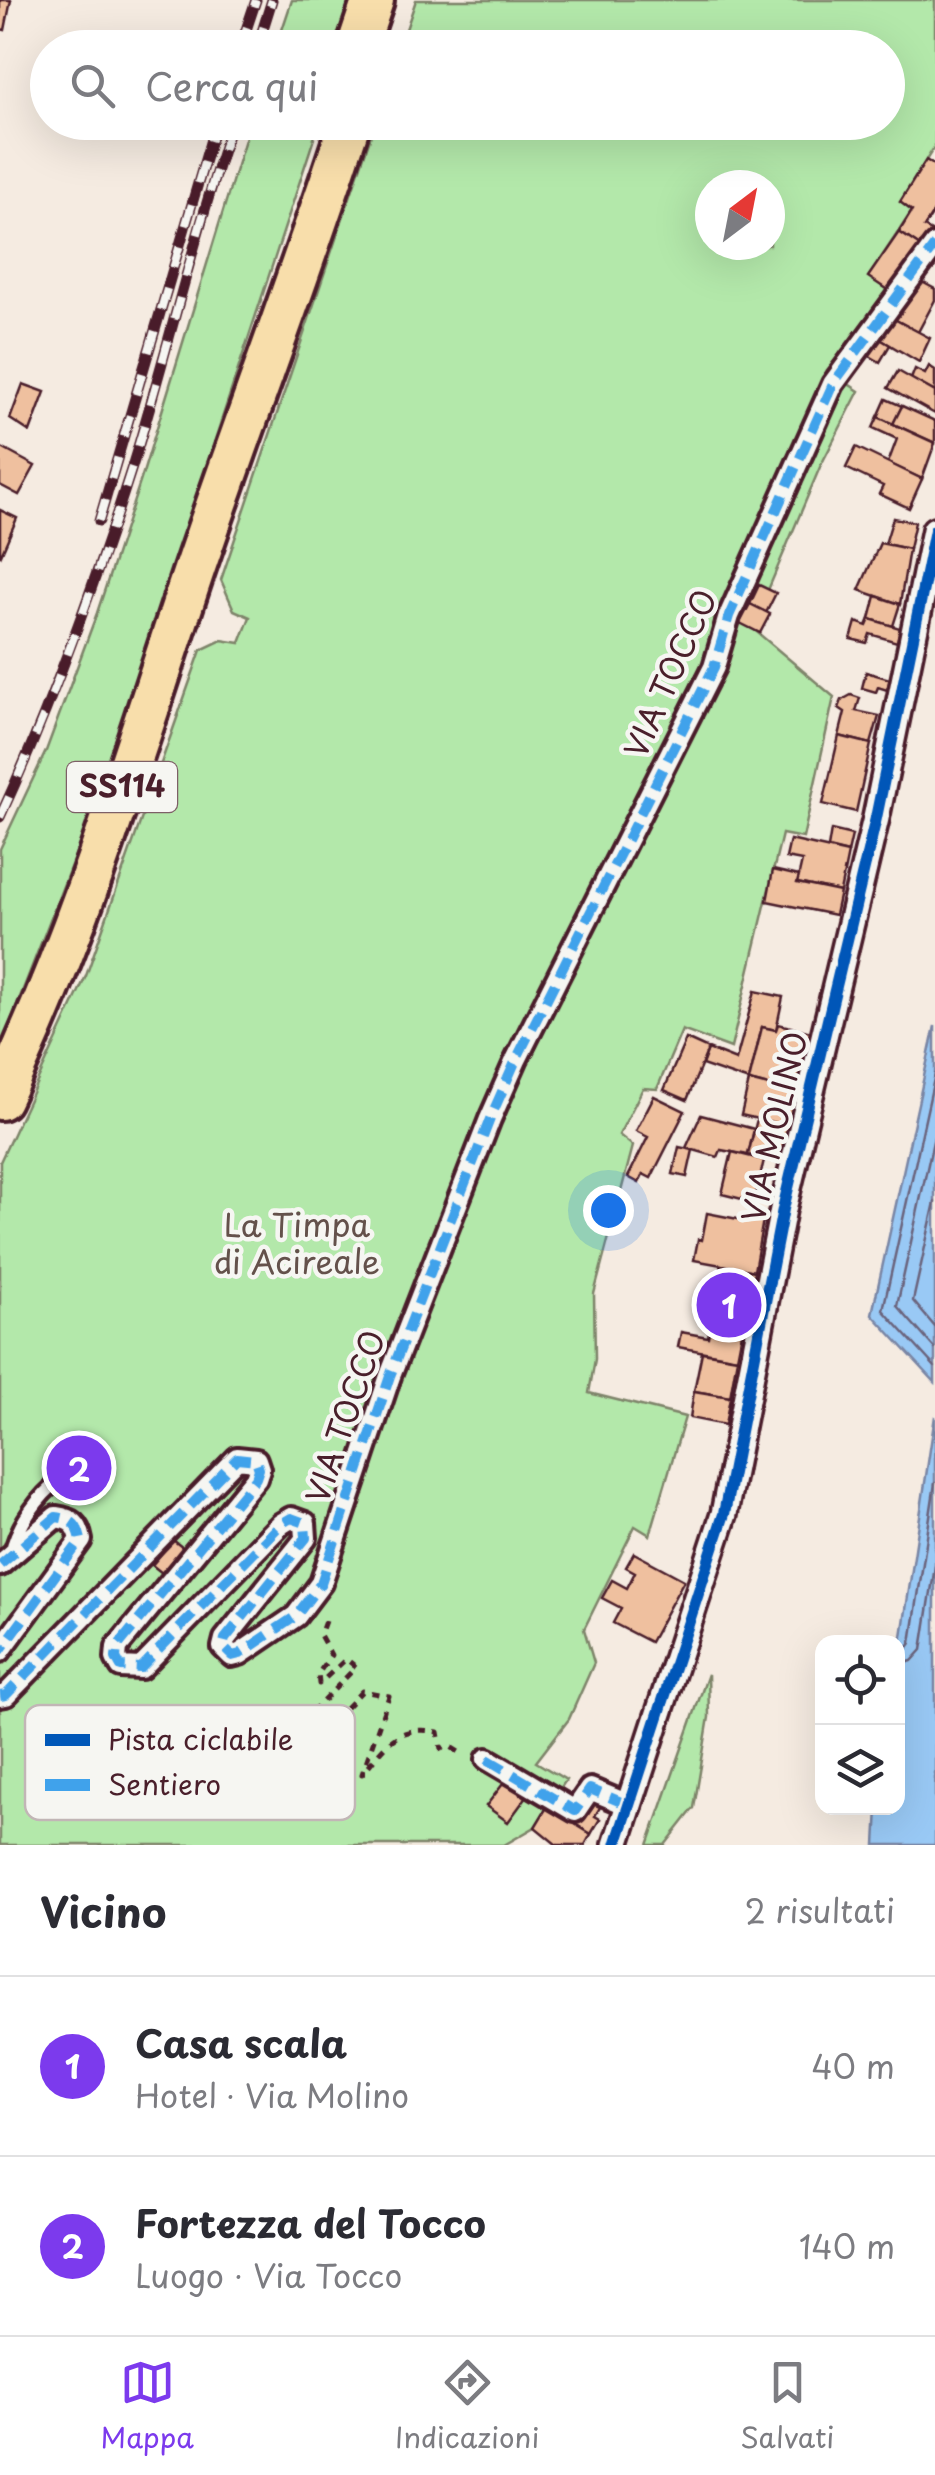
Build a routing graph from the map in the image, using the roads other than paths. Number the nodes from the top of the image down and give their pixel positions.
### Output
1 (373, 0) edge
2 (390, 0) edge
3 (364, 30) edge
4 (380, 30) edge
5 (327, 140) edge
6 (344, 140) edge
7 (935, 246) edge
8 (228, 470) junction
9 (935, 530) edge
10 (0, 1098) edge
11 (62, 1478) dead end
12 (5, 1560) edge
13 (0, 1651) edge
14 (0, 1696) edge
15 (487, 1759) road end
16 (631, 1806) junction
17 (616, 1845) edge

1 - 3 main road
2 - 4 main road
5 - 8 main road, SS114
6 - 8 main road, SS114
7 - 14 street, VIA TOCCO
8 - 10 main road, SS114
9 - 16 street, VIA MOLINO
11 - 12 lane
12 - 13 street
15 - 16 street
16 - 17 street, VIA MOLINO

